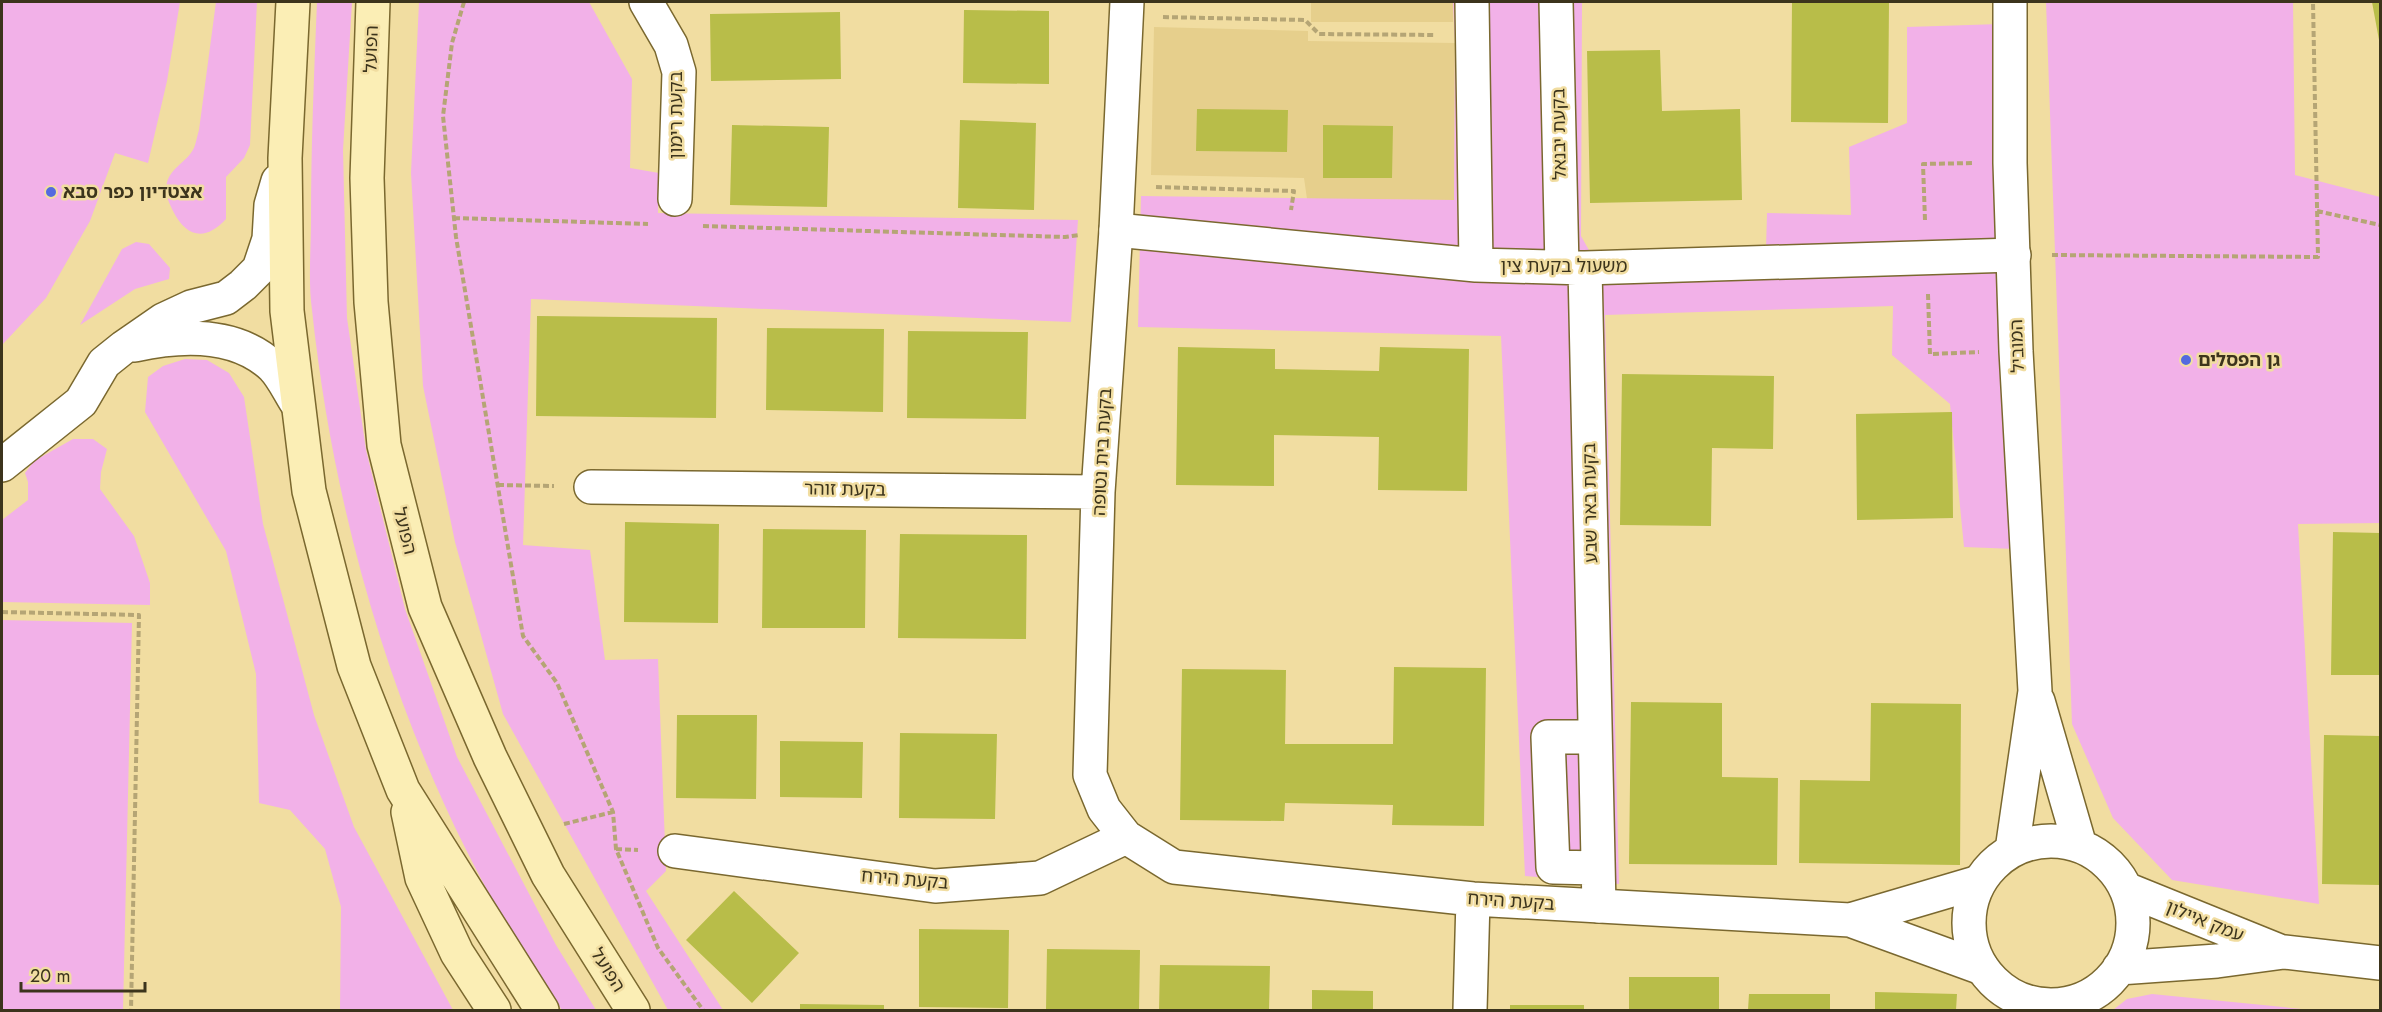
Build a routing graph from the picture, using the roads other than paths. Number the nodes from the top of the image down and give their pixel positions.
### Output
1 (293, 2) edge
2 (373, 2) edge
3 (646, 2) edge
4 (1472, 2) edge
5 (1556, 2) edge
6 (2010, 2) edge
7 (1139, 9) edge
8 (285, 158) junction
9 (675, 199) dead end
10 (1116, 230) junction
11 (2014, 255) junction
12 (1476, 266) junction
13 (1574, 268) junction
14 (124, 347) junction
15 (296, 402) junction
16 (2, 465) edge
17 (591, 487) road end
18 (1098, 492) junction
19 (2035, 691) junction
20 (1595, 737) junction
21 (403, 790) junction
22 (1126, 837) junction
23 (2080, 846) junction
24 (2012, 850) junction
25 (675, 851) dead end
26 (1174, 867) joint
27 (1598, 868) junction
28 (1979, 882) junction
29 (2126, 889) junction
30 (1473, 899) junction
31 (1599, 906) junction
32 (1850, 920) junction
33 (2284, 952) junction
34 (2380, 963) edge
35 (1982, 968) junction
36 (2119, 968) junction
37 (2015, 1002) edge
38 (2076, 1006) edge
39 (494, 1011) edge
40 (542, 1011) edge
41 (633, 1011) edge
42 (1470, 1011) edge

1 - 8 main road
2 - 41 main road, הפועל
3 - 9 street, בקעת רימון
4 - 12 street
5 - 13 street, בקעת יבנאל
6 - 11 street, המוביל
7 - 10 street, בקעת בית נטופה
8 - 14 street
8 - 15 main road
10 - 12 street, משעול בקעת צין
10 - 18 street, בקעת בית נטופה
11 - 13 street, משעול בקעת צין
11 - 19 street, המוביל
12 - 13 street, משעול בקעת צין
13 - 20 street, בקעת באר שבע
14 - 15 street
14 - 16 street
15 - 21 main road
17 - 18 street, בקעת זוהר
18 - 22 street, בקעת בית נטופה
19 - 23 street, המוביל
19 - 24 street, המוביל
20 - 27 street, בקעת באר שבע
20 - 27 street
21 - 39 main road
21 - 40 main road
22 - 25 street, בקעת הירח
22 - 26 street, בקעת בית נטופה
23 - 24 street
23 - 29 street
24 - 28 street
26 - 30 street, בקעת הירח
27 - 31 street, בקעת באר שבע
28 - 32 street, בקעת הירח
28 - 35 street
29 - 33 street, עמק איילון
29 - 36 street
30 - 31 street, בקעת הירח
30 - 42 street
31 - 32 street, בקעת הירח
32 - 35 street, בקעת הירח
33 - 34 street, עמק איילון
33 - 36 street, עמק איילון
35 - 37 street
36 - 38 street
37 - 38 street

